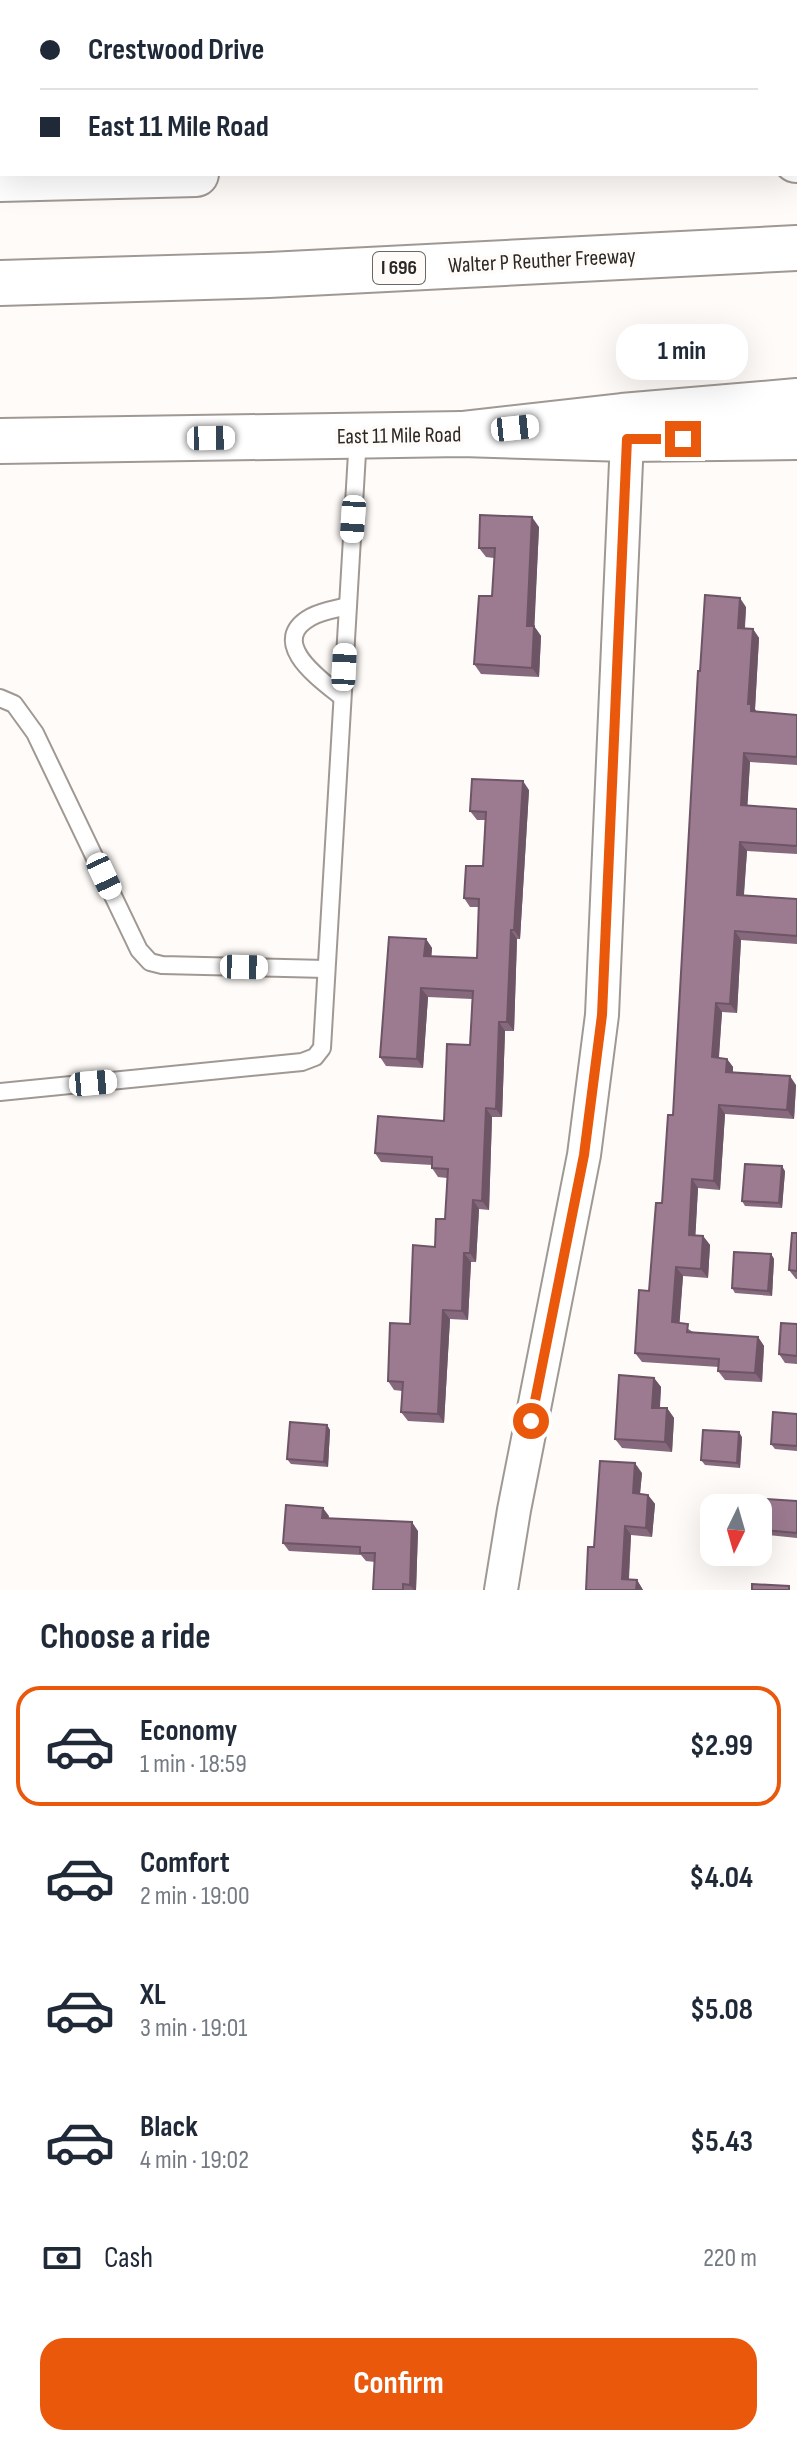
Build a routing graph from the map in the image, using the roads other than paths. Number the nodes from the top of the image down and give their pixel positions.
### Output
1 (118, 176) edge
2 (0, 179) edge
3 (797, 248) edge
4 (0, 283) edge
5 (797, 401) edge
6 (462, 434) junction
7 (358, 436) junction
8 (797, 437) edge
9 (627, 439) junction
10 (0, 441) edge
11 (348, 606) junction
12 (342, 697) junction
13 (0, 698) edge
14 (326, 969) junction
15 (0, 1092) edge
16 (501, 1590) edge

1 - 2 main road
3 - 4 main road, Walter P Reuther Freeway / I 696
5 - 6 main road
6 - 7 main road, East 11 Mile Road
6 - 9 main road, East 11 Mile Road
7 - 10 main road, East 11 Mile Road
7 - 11 lane
8 - 9 main road, East 11 Mile Road
9 - 16 street
11 - 12 lane
11 - 12 lane
12 - 14 lane
13 - 14 lane
14 - 15 lane

